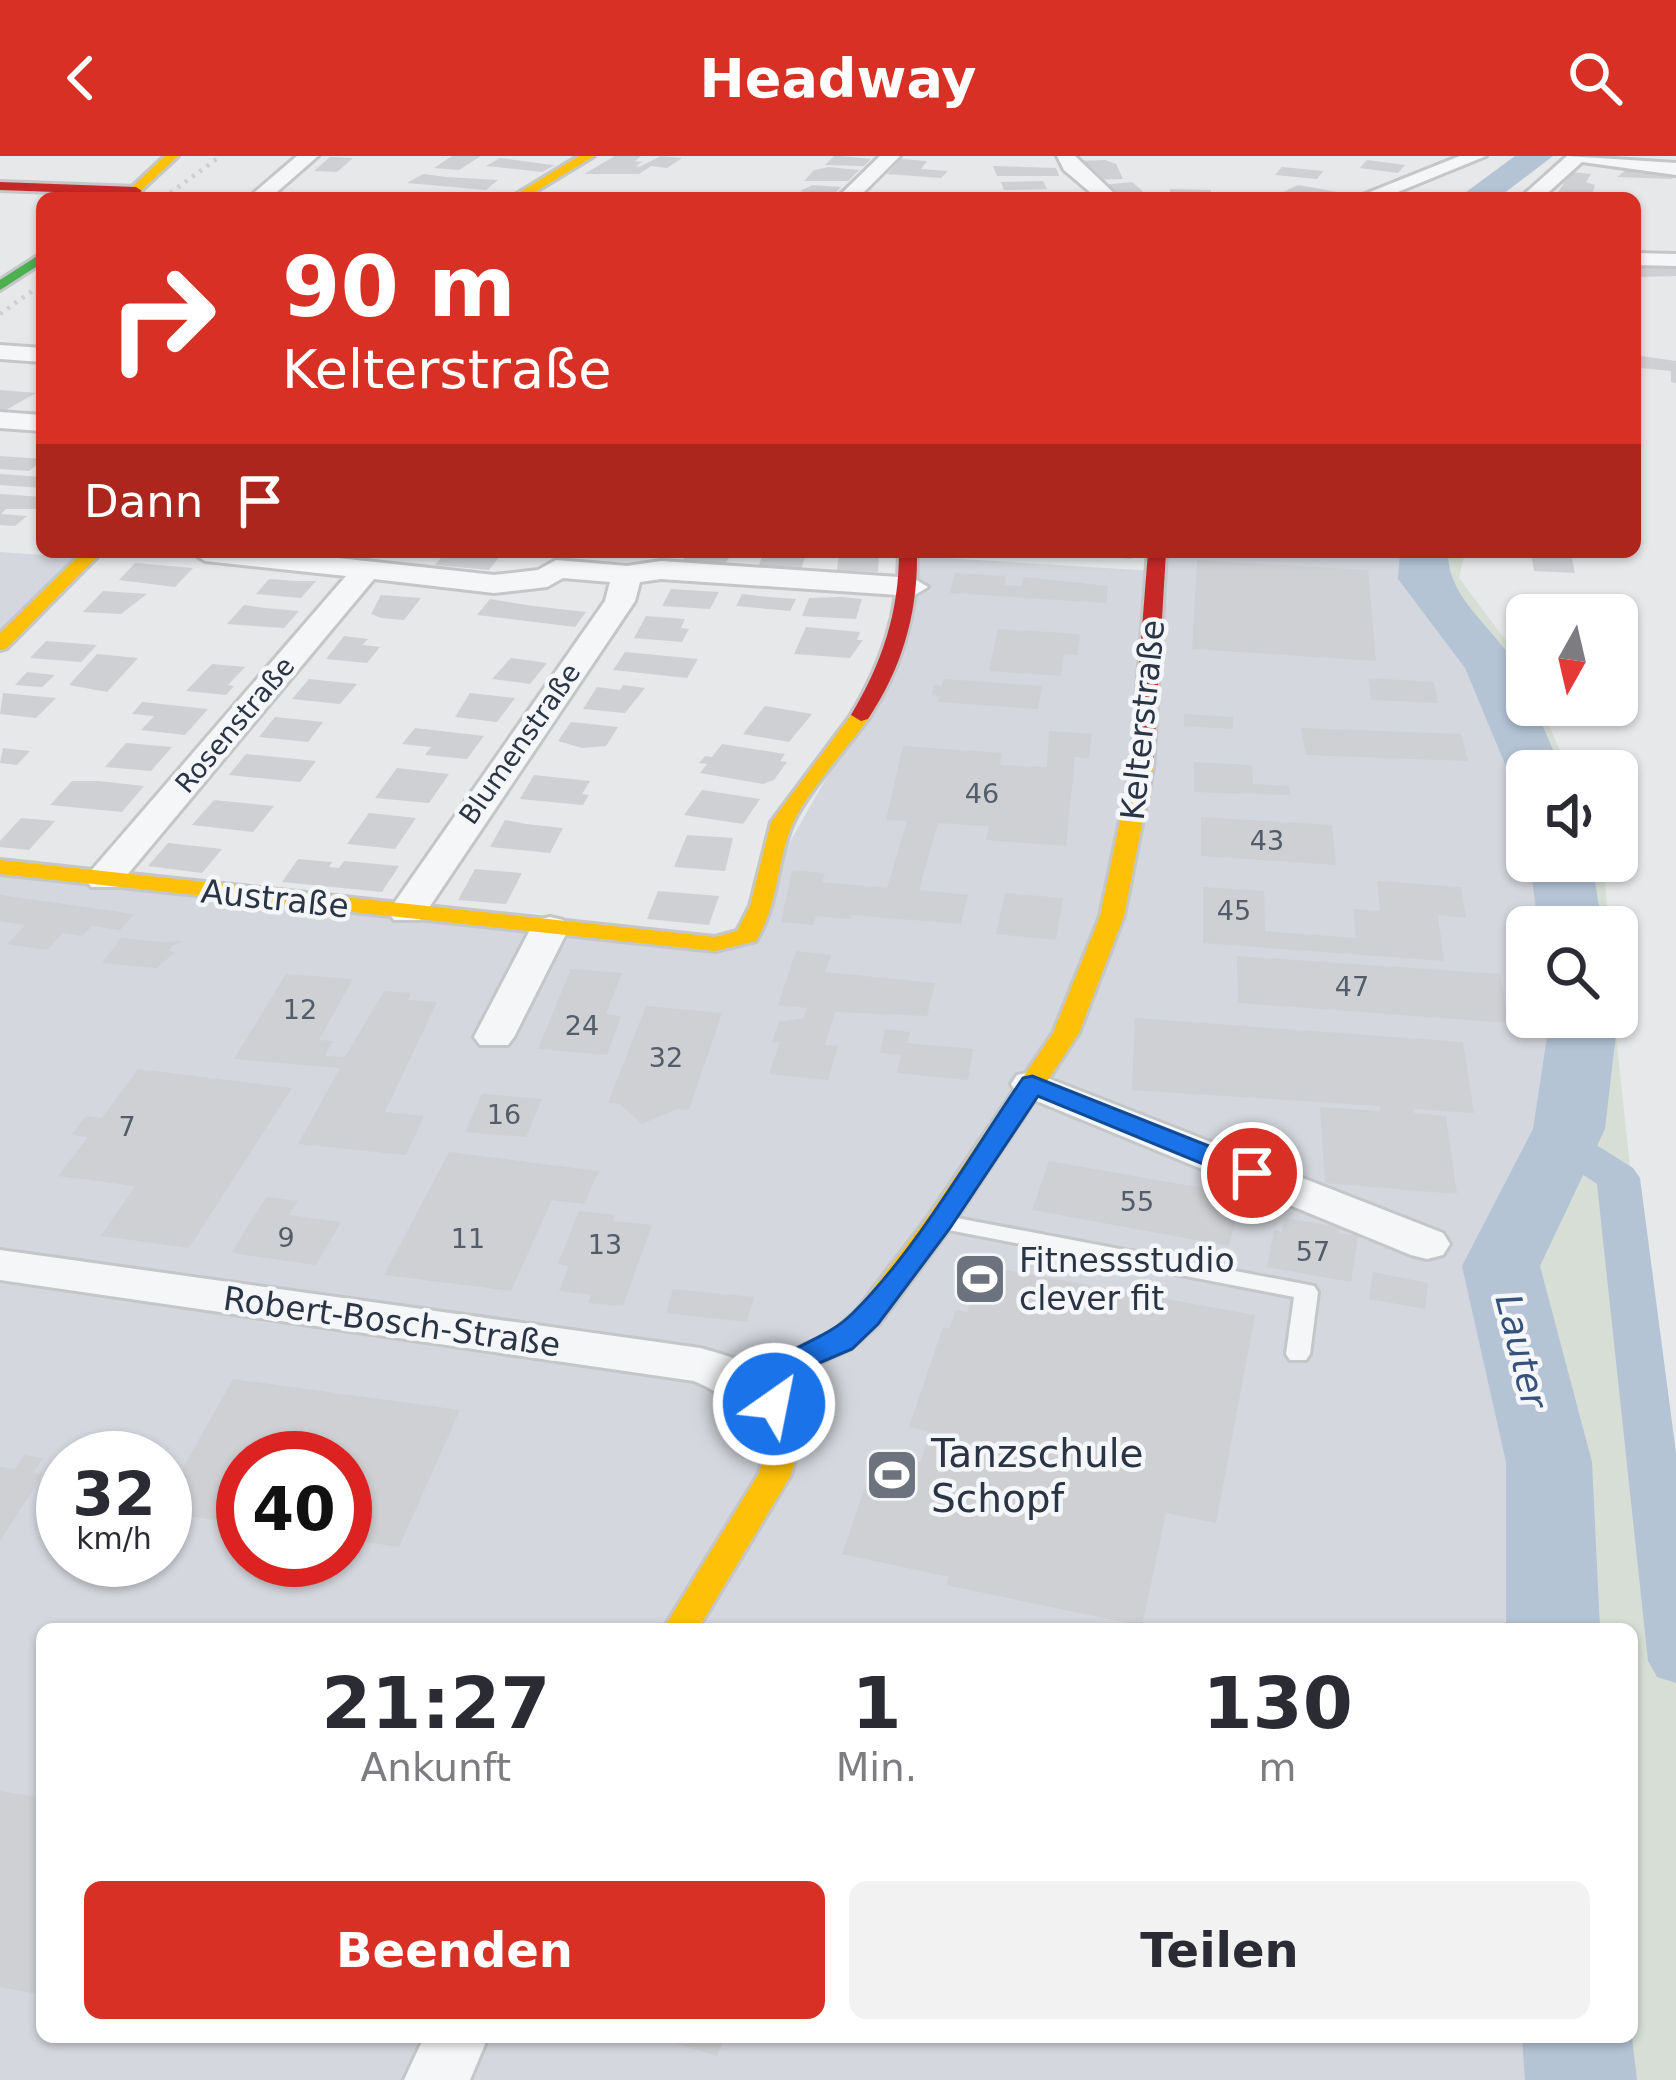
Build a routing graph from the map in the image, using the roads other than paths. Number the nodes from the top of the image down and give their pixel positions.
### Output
1 (309, 156) edge
2 (588, 156) edge
3 (891, 156) edge
4 (1066, 156) edge
5 (1478, 156) edge
6 (1578, 156) edge
7 (1658, 156) edge
8 (167, 160) edge
9 (1612, 160) junction
10 (1676, 169) edge
11 (0, 189) edge
12 (38, 192) edge
13 (38, 192) edge
14 (55, 192) edge
15 (124, 192) edge
16 (265, 192) edge
17 (526, 192) edge
18 (853, 192) edge
19 (1102, 192) edge
20 (1381, 192) edge
21 (1537, 192) edge
22 (36, 240) edge
23 (1641, 259) edge
24 (1676, 260) edge
25 (36, 261) edge
26 (0, 263) edge
27 (0, 286) edge
28 (0, 352) edge
29 (36, 355) edge
30 (0, 365) edge
31 (36, 367) edge
32 (0, 420) edge
33 (36, 423) edge
34 (87, 558) edge
35 (256, 558) edge
36 (909, 558) edge
37 (1157, 558) edge
38 (561, 560) edge
39 (366, 571) junction
40 (626, 574) junction
41 (913, 587) junction
42 (0, 644) edge
43 (0, 867) edge
44 (104, 879) junction
45 (407, 912) junction
46 (550, 928) junction
47 (494, 1037) dead end
48 (1032, 1084) junction
49 (940, 1222) junction
50 (1427, 1244) dead end
51 (0, 1265) edge
52 (1298, 1354) dead end
53 (774, 1404) junction
54 (684, 1623) edge
55 (453, 2043) edge
56 (436, 2080) edge

1 - 16 street
2 - 17 street
3 - 18 street
4 - 19 street
5 - 20 street
6 - 9 street
6 - 21 street
7 - 9 street
8 - 14 street
8 - 15 street
9 - 10 street
11 - 12 street
11 - 13 street
22 - 26 street
23 - 24 street
25 - 27 street
28 - 29 street
30 - 31 street
32 - 33 street
34 - 42 street
35 - 39 street
36 - 41 street
37 - 48 street, Kelterstraße
38 - 39 street
38 - 40 street
39 - 44 street, Rosenstraße
40 - 41 street
40 - 45 street, Blumenstraße
41 - 46 street, Austraße
43 - 44 street, Austraße
44 - 45 street, Austraße
45 - 46 street, Austraße
46 - 47 street
48 - 49 street, Kelterstraße
48 - 50 street
49 - 52 lane
49 - 53 street, Kelterstraße
51 - 53 street, Robert-Bosch-Straße
53 - 54 street
55 - 56 street

